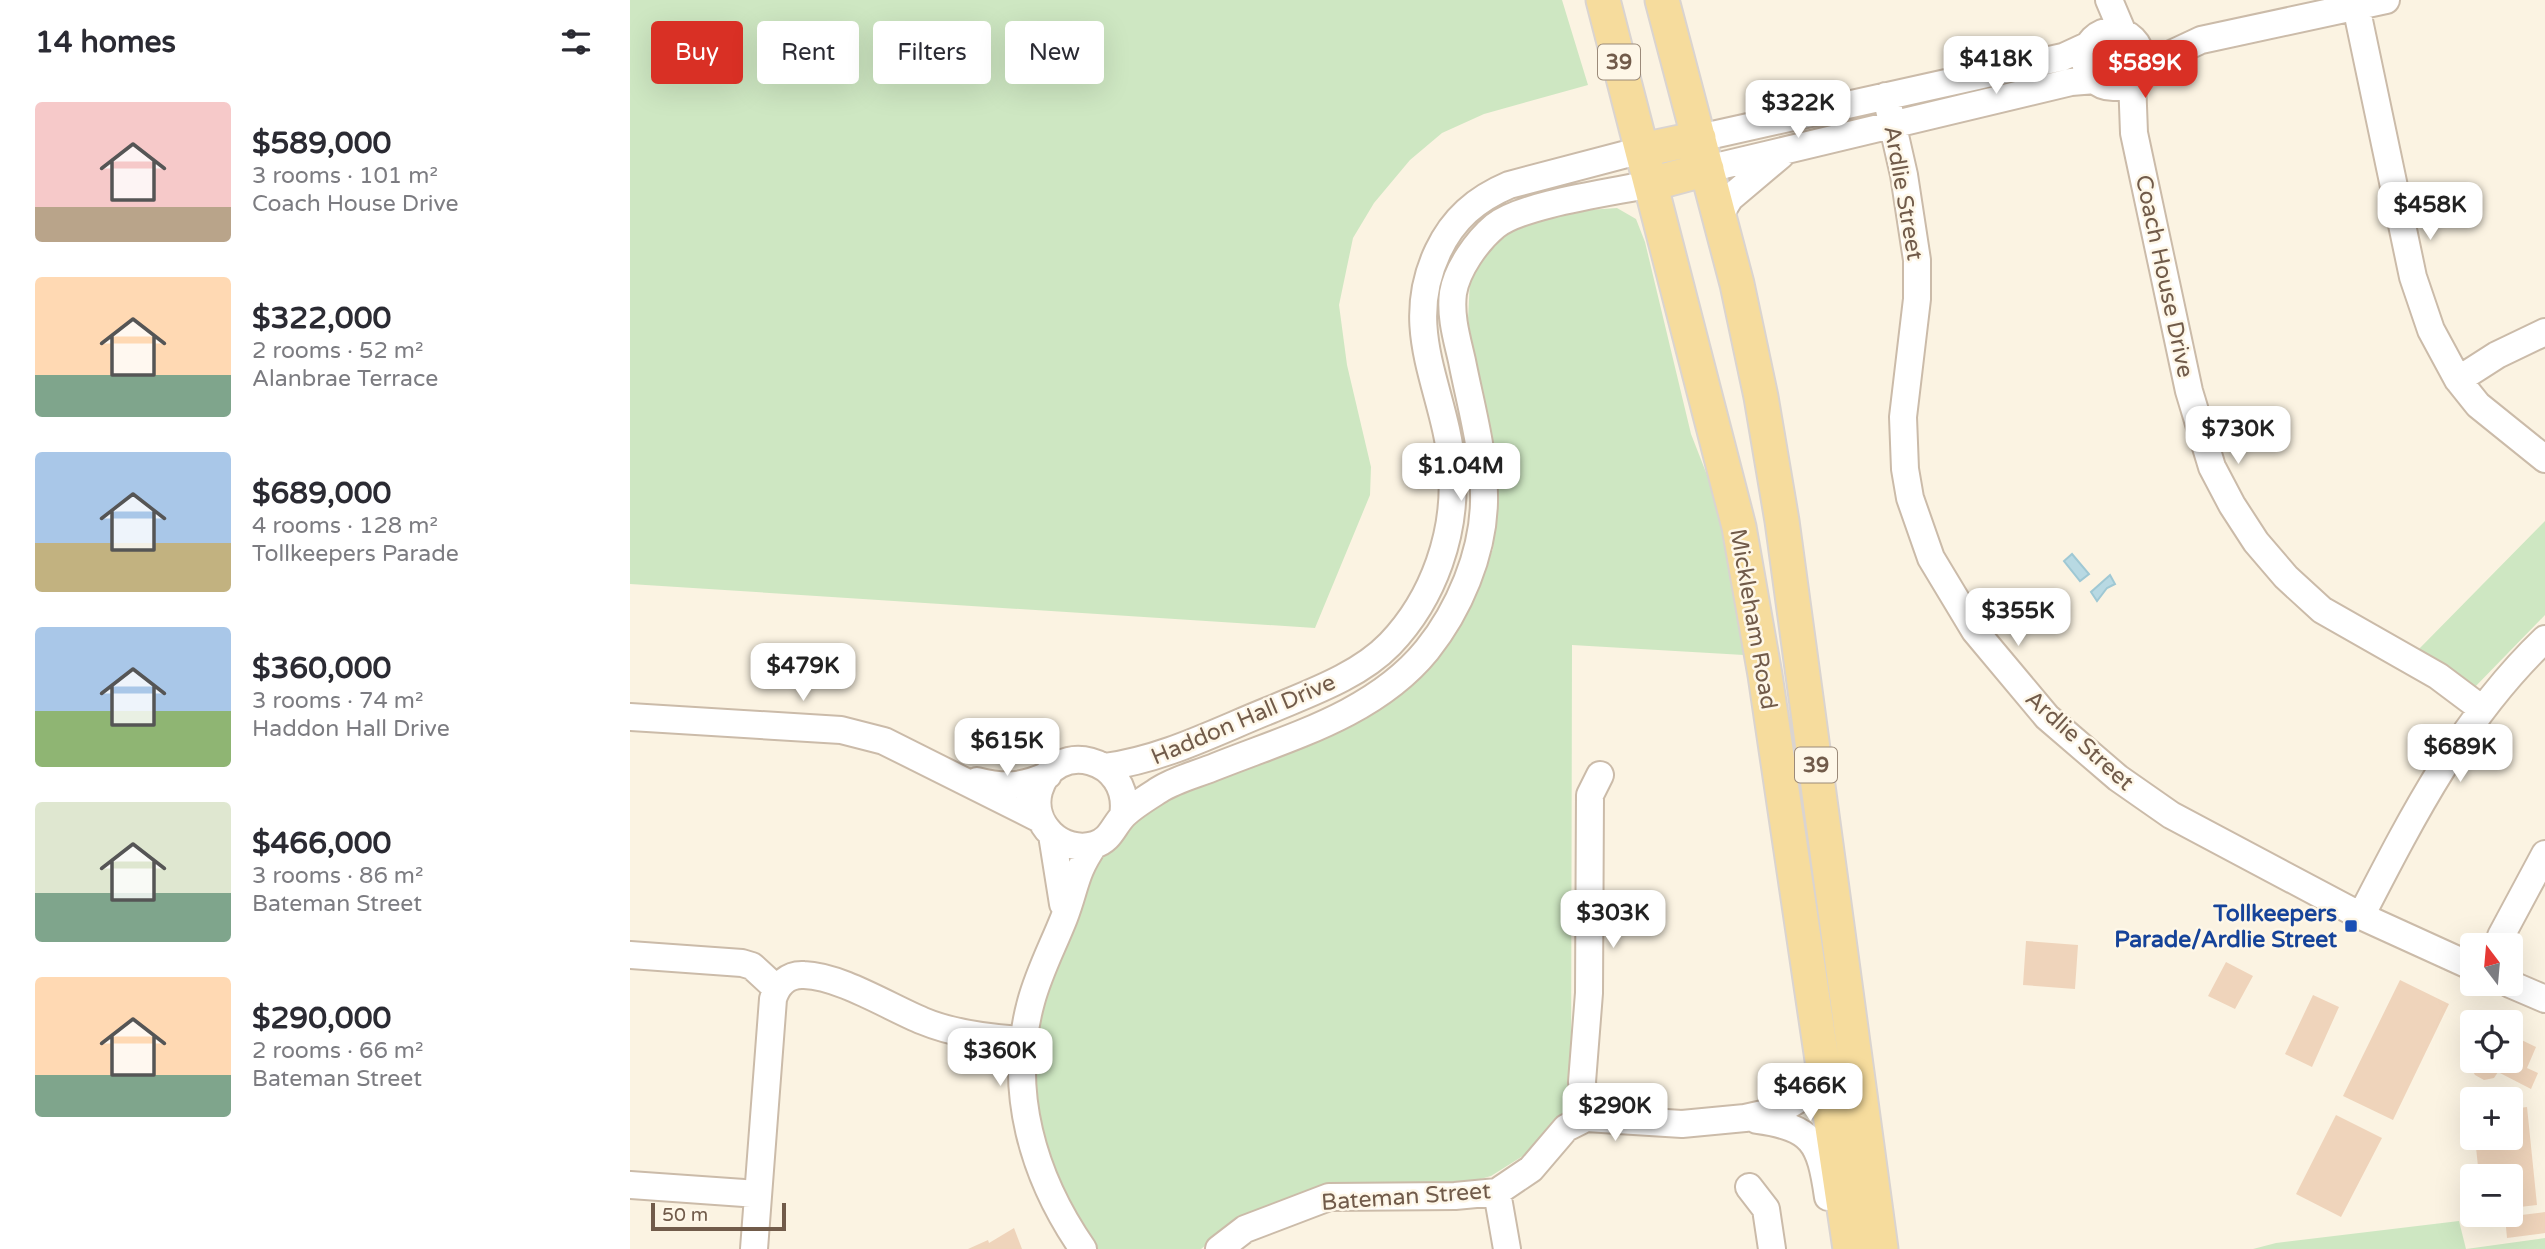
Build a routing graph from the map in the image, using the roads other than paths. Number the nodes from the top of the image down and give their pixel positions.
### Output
1 (1603, 0) edge
2 (1662, 0) edge
3 (2102, 0) edge
4 (2109, 0) edge
5 (2386, 0) edge
6 (2356, 6) junction
7 (2111, 38) junction
8 (2201, 40) junction
9 (2120, 79) junction
10 (1886, 96) junction
11 (1893, 124) junction
12 (1642, 150) junction
13 (1789, 150) junction
14 (1703, 153) junction
15 (1651, 184) junction
16 (1719, 216) junction
17 (2545, 332) edge
18 (2458, 380) junction
19 (2545, 459) edge
20 (2545, 639) edge
21 (2482, 709) junction
22 (630, 717) edge
23 (1105, 767) junction
24 (955, 775) junction
25 (1048, 775) junction
26 (1600, 775) dead end
27 (1123, 816) junction
28 (1046, 827) junction
29 (1094, 845) junction
30 (2542, 864) edge
31 (1064, 916) junction
32 (2361, 916) junction
33 (2503, 933) edge
34 (630, 955) edge
35 (2460, 961) edge
36 (776, 988) junction
37 (2524, 990) edge
38 (2545, 999) edge
39 (1023, 1040) junction
40 (1822, 1061) junction
41 (1586, 1118) junction
42 (1745, 1118) junction
43 (630, 1185) edge
44 (1749, 1187) dead end
45 (1497, 1192) junction
46 (758, 1194) junction
47 (754, 1249) edge
48 (1083, 1249) edge
49 (1219, 1249) edge
50 (1507, 1249) edge
51 (1772, 1249) edge
52 (1836, 1249) edge
53 (1850, 1249) edge
54 (1881, 1249) edge

1 - 12 main road, Mickleham Road / 39
2 - 14 main road, Mickleham Road / 39
3 - 7 street
4 - 7 street
5 - 6 street
6 - 8 street
6 - 18 street
7 - 8 street
7 - 9 street
7 - 9 street
7 - 10 street
8 - 9 street
9 - 11 street
9 - 21 street, Coach House Drive
10 - 11 street, Ardlie Street
10 - 14 street
11 - 13 street
11 - 32 street, Ardlie Street
12 - 14 main road
12 - 15 main road, Mickleham Road / 39
12 - 23 street, Haddon Hall Drive
13 - 14 street
13 - 16 street
14 - 15 main road
14 - 16 main road, Mickleham Road / 39
15 - 27 street, Haddon Hall Drive
15 - 40 main road, Mickleham Road / 39
16 - 54 main road, Mickleham Road / 39
17 - 18 street
18 - 19 street
20 - 21 street
21 - 32 street
22 - 24 street
23 - 25 street
23 - 27 street
24 - 25 street
24 - 28 street
25 - 28 street
26 - 41 street
27 - 29 street
28 - 29 street
28 - 31 street
29 - 31 street
30 - 33 street
31 - 39 street
32 - 35 street, Ardlie Street
34 - 36 street
36 - 39 street
36 - 46 street
37 - 38 street
39 - 48 street
40 - 42 street
40 - 53 main road, Mickleham Road / 39
41 - 42 street
41 - 45 street, Bateman Street
42 - 52 street
43 - 46 street
44 - 51 street
45 - 49 street, Bateman Street
45 - 50 street
46 - 47 street

